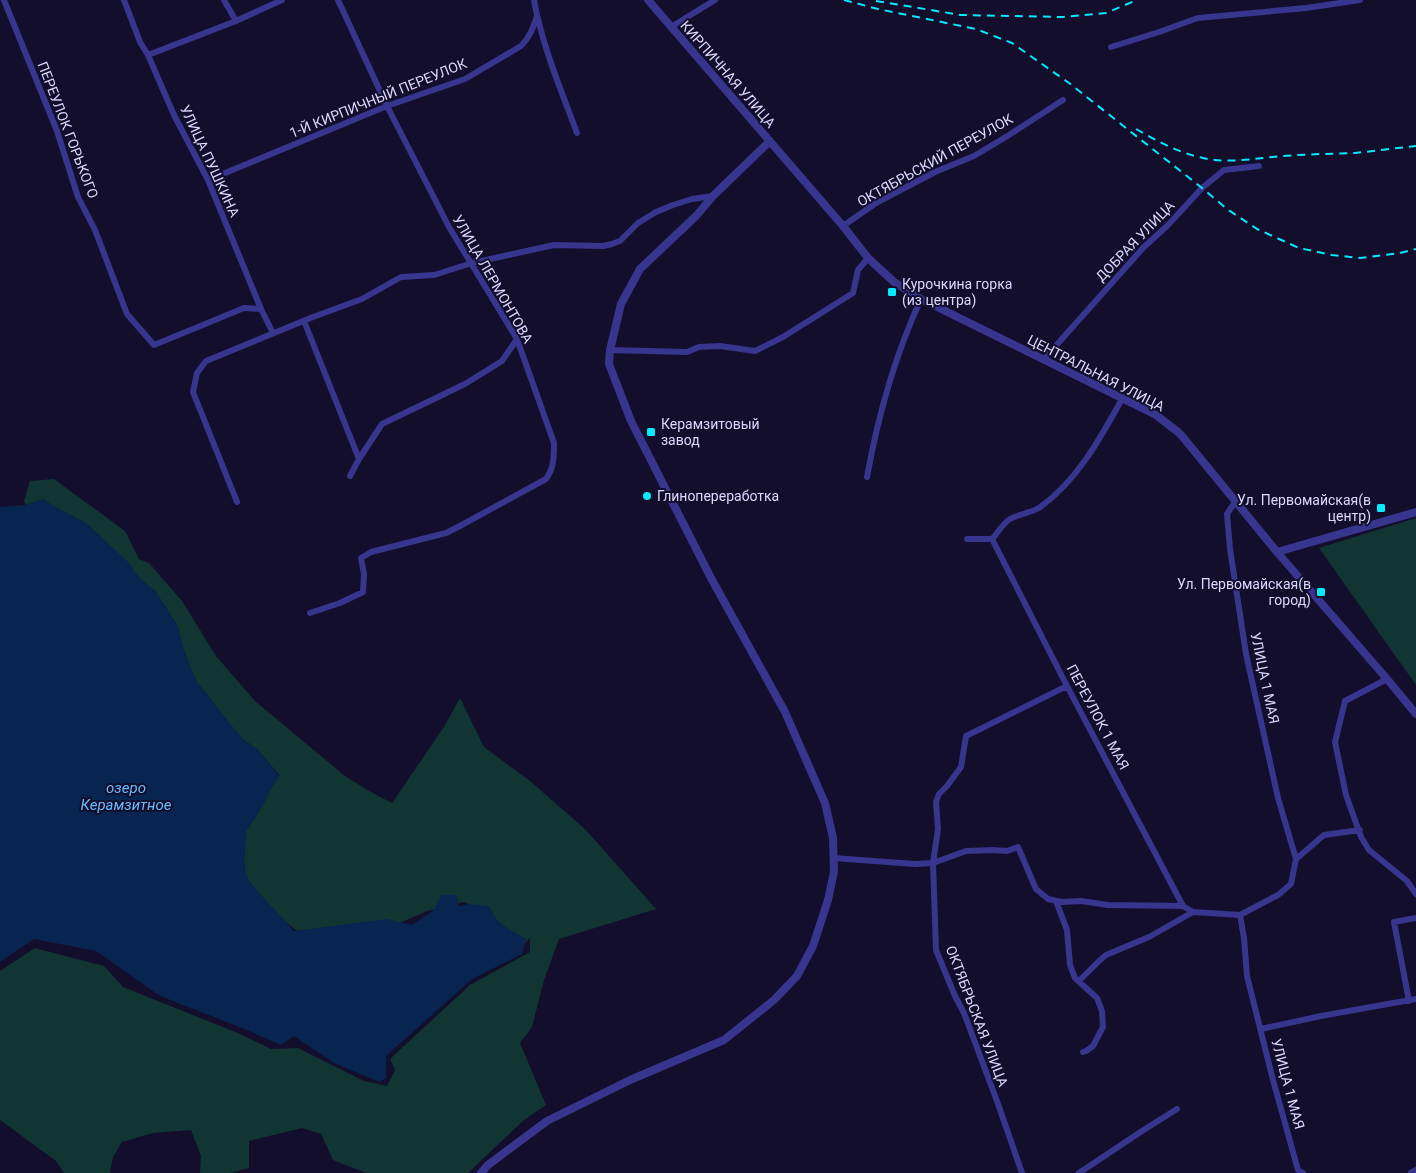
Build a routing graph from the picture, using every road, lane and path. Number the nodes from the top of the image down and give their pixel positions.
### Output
1 (4, 0) edge
2 (124, 0) edge
3 (224, 0) edge
4 (282, 0) edge
5 (338, 0) edge
6 (534, 0) edge
7 (648, 0) edge
8 (715, 0) edge
9 (1360, 0) edge
10 (537, 16) junction
11 (236, 21) junction
12 (671, 27) junction
13 (1110, 47) dead end
14 (148, 55) junction
15 (1064, 100) dead end
16 (387, 106) junction
17 (577, 133) dead end
18 (770, 141) junction
19 (1258, 166) dead end
20 (208, 180) junction
21 (714, 196) junction
22 (843, 226) junction
23 (868, 258) junction
24 (472, 263) junction
25 (921, 299) junction
26 (262, 308) junction
27 (304, 321) junction
28 (274, 334) junction
29 (517, 339) junction
30 (610, 350) junction
31 (1044, 359) junction
32 (1122, 399) junction
33 (359, 459) junction
34 (350, 476) dead end
35 (867, 477) dead end
36 (237, 502) dead end
37 (1235, 502) junction
38 (1416, 512) edge
39 (966, 539) dead end
40 (992, 539) junction
41 (1277, 552) junction
42 (310, 613) dead end
43 (1388, 679) junction
44 (1067, 686) junction
45 (1416, 714) edge
46 (1360, 830) junction
47 (833, 858) junction
48 (1296, 859) junction
49 (933, 863) junction
50 (1416, 894) edge
51 (1056, 901) junction
52 (1183, 906) junction
53 (1193, 912) junction
54 (1240, 915) junction
55 (1416, 918) edge
56 (1079, 981) junction
57 (1412, 1000) edge
58 (1261, 1028) junction
59 (1083, 1052) dead end
60 (1177, 1109) dead end
61 (1416, 1171) edge
62 (1300, 1172) edge
63 (481, 1173) edge
64 (1022, 1173) edge
65 (1079, 1173) edge
66 (1412, 1173) edge

1 - 26 street, ПЕРЕУЛОК ГОРЬКОГО
2 - 14 street, УЛИЦА ПУШКИНА
3 - 11 street
4 - 11 street
5 - 16 street, УЛИЦА ЛЕРМОНТОВА
6 - 10 street
7 - 12 street, КИРПИЧНАЯ УЛИЦА
8 - 12 street
9 - 13 street
10 - 16 street, 1-Й КИРПИЧНЫЙ ПЕРЕУЛОК
10 - 17 street
11 - 14 street
12 - 18 street, КИРПИЧНАЯ УЛИЦА
14 - 20 street, УЛИЦА ПУШКИНА
15 - 22 street, ОКТЯБРЬСКИЙ ПЕРЕУЛОК
16 - 20 street, 1-Й КИРПИЧНЫЙ ПЕРЕУЛОК
16 - 24 street, УЛИЦА ЛЕРМОНТОВА
18 - 21 street
18 - 22 street, ЦЕНТРАЛЬНАЯ УЛИЦА
19 - 31 street, ДОБРАЯ УЛИЦА
20 - 26 street, УЛИЦА ПУШКИНА
21 - 24 street
21 - 30 street
22 - 23 street, ЦЕНТРАЛЬНАЯ УЛИЦА
23 - 25 street, ЦЕНТРАЛЬНАЯ УЛИЦА
23 - 30 street
24 - 27 street
24 - 29 street, УЛИЦА ЛЕРМОНТОВА
25 - 31 street, ЦЕНТРАЛЬНАЯ УЛИЦА
25 - 35 street
26 - 28 street, УЛИЦА ПУШКИНА
27 - 28 street
27 - 33 street
28 - 36 street
29 - 33 street
29 - 42 street, УЛИЦА ЛЕРМОНТОВА
30 - 47 street
31 - 32 street, ЦЕНТРАЛЬНАЯ УЛИЦА
32 - 37 street, ЦЕНТРАЛЬНАЯ УЛИЦА
32 - 40 street
33 - 34 street
37 - 41 street, ЦЕНТРАЛЬНАЯ УЛИЦА
37 - 48 street, УЛИЦА 1 МАЯ
38 - 41 street
39 - 40 street
40 - 44 street, ПЕРЕУЛОК 1 МАЯ
41 - 43 street, ЦЕНТРАЛЬНАЯ УЛИЦА
43 - 45 street, ЦЕНТРАЛЬНАЯ УЛИЦА
43 - 46 street
44 - 49 street, ОКТЯБРЬСКАЯ УЛИЦА
44 - 52 street, ПЕРЕУЛОК 1 МАЯ
46 - 48 street
46 - 50 street
47 - 49 street
47 - 63 street
48 - 54 street
49 - 51 street
49 - 64 street, ОКТЯБРЬСКАЯ УЛИЦА
51 - 52 street
51 - 56 street
52 - 53 street
53 - 54 street
53 - 56 street
54 - 58 street, УЛИЦА 1 МАЯ
55 - 57 street
56 - 59 street
57 - 58 street
58 - 62 street, УЛИЦА 1 МАЯ
60 - 65 street
61 - 66 street

